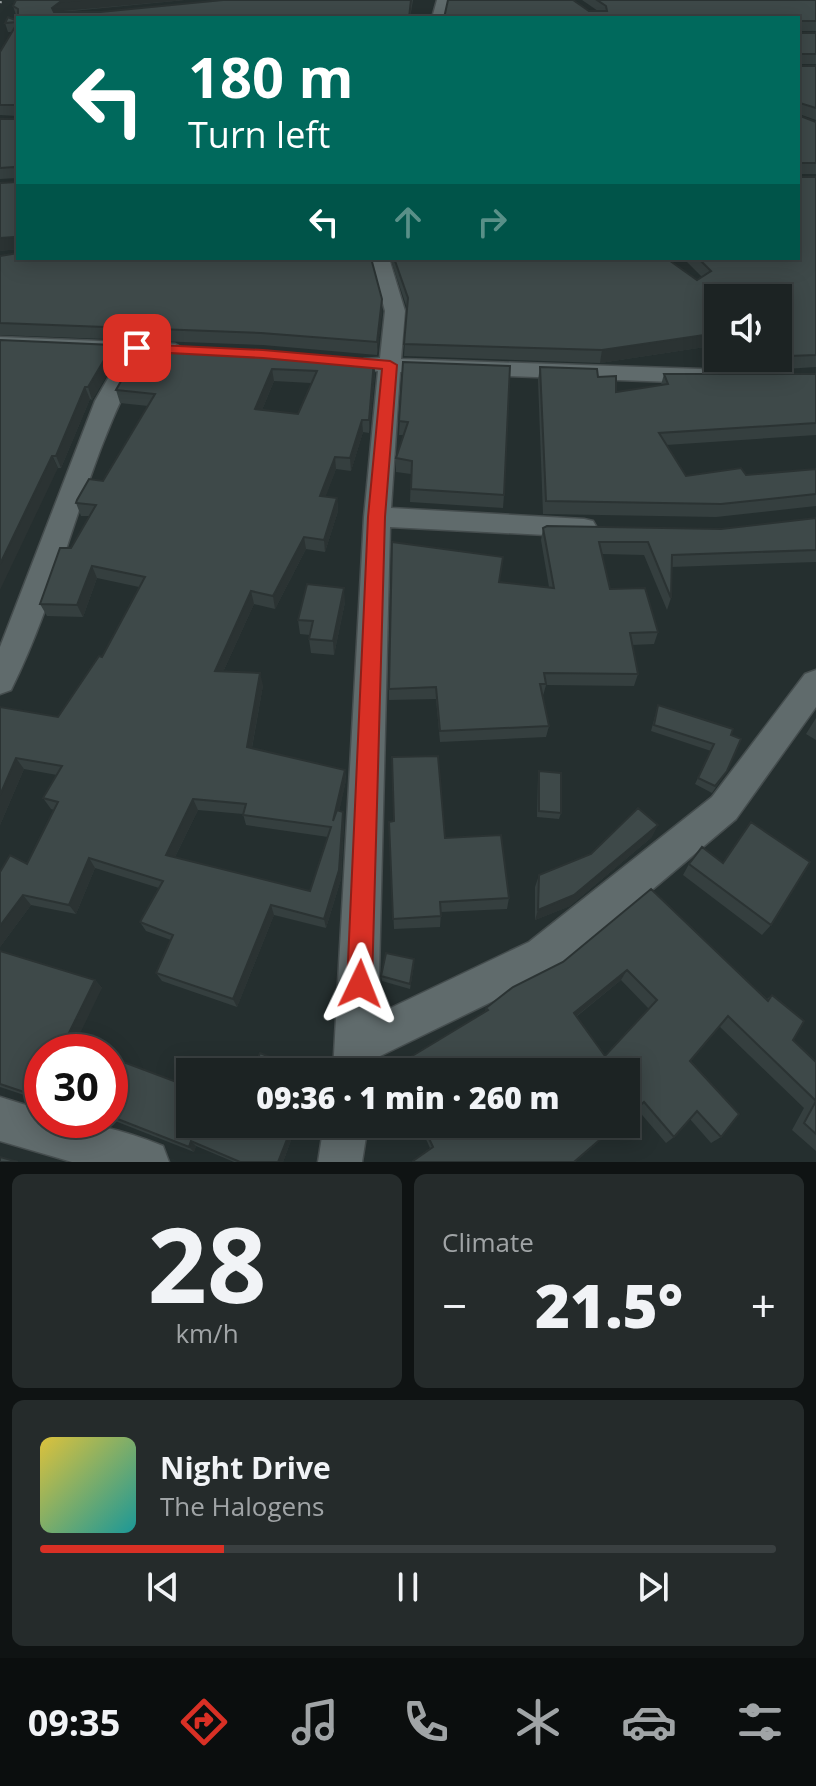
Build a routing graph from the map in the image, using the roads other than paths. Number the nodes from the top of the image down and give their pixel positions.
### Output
1 (381, 260) edge
2 (0, 343) edge
3 (137, 348) junction
4 (200, 351) edge
5 (358, 362) edge
6 (390, 365) junction
7 (732, 377) edge
8 (377, 517) junction
9 (616, 529) edge
10 (0, 681) edge
11 (816, 683) edge
12 (356, 1058) edge
13 (358, 1058) edge
14 (0, 1119) edge
15 (344, 1138) edge
16 (147, 1162) edge
17 (340, 1162) edge

1 - 6 street
2 - 3 street
3 - 4 street
3 - 10 street
5 - 6 street
6 - 7 street
6 - 8 street
8 - 9 street
8 - 12 street
11 - 13 street
14 - 16 street
15 - 17 street

